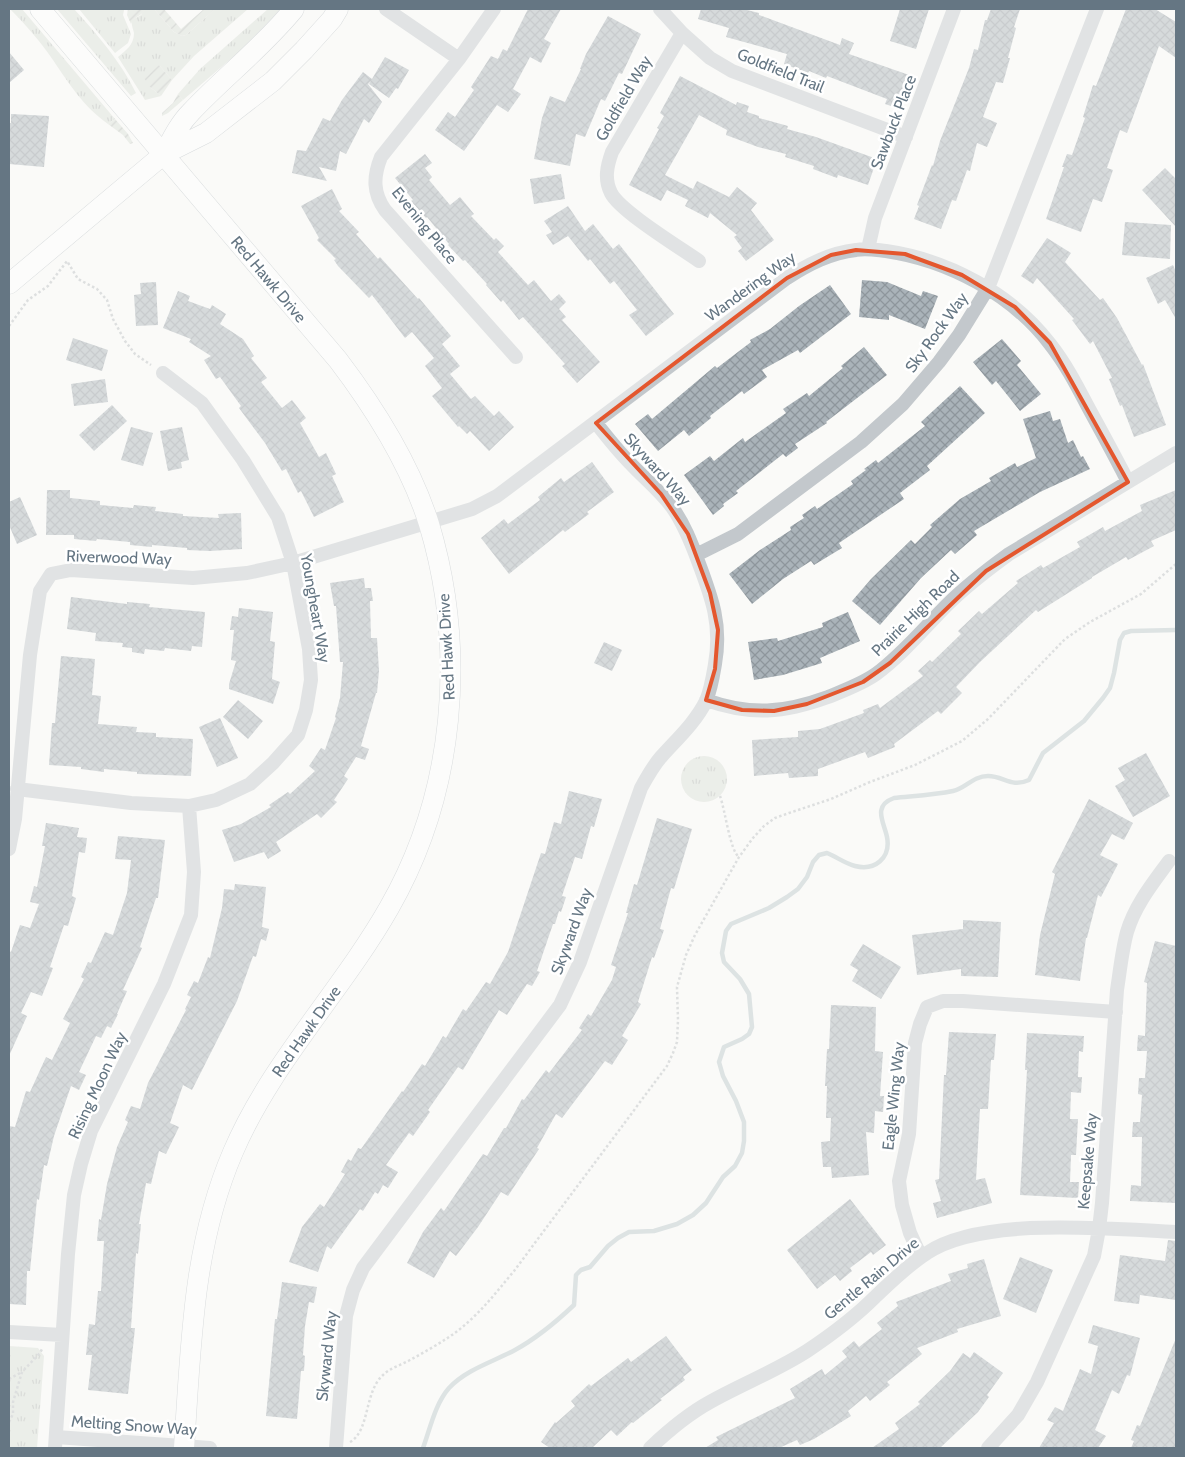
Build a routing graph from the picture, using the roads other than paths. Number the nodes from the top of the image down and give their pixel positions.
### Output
1 (40, 9) edge
2 (294, 9) edge
3 (338, 9) edge
4 (386, 9) edge
5 (494, 9) edge
6 (660, 9) edge
7 (954, 9) edge
8 (1097, 9) edge
9 (682, 32) junction
10 (460, 59) junction
11 (906, 137) junction
12 (164, 154) junction
13 (868, 249) junction
14 (699, 261) dead end
15 (9, 284) edge
16 (988, 288) junction
17 (516, 357) dead end
18 (163, 374) road end
19 (596, 423) junction
20 (1176, 453) edge
21 (1128, 482) junction
22 (428, 522) junction
23 (696, 555) junction
24 (293, 563) junction
25 (706, 700) junction
26 (17, 790) junction
27 (189, 806) junction
28 (9, 849) edge
29 (1169, 861) dead end
30 (1116, 1012) junction
31 (1099, 1229) junction
32 (1176, 1232) edge
33 (921, 1257) junction
34 (9, 1332) edge
35 (62, 1335) junction
36 (55, 1443) edge
37 (336, 1446) edge
38 (184, 1447) edge
39 (210, 1448) edge
40 (650, 1448) edge
41 (988, 1448) edge

1 - 12 street, Red Hawk Drive
2 - 12 street
3 - 12 street
4 - 10 street
5 - 10 street, Evening Place
6 - 9 street, Goldfield Trail
7 - 11 street, Sawbuck Place
8 - 16 street, Sky Rock Way
9 - 11 street, Goldfield Trail
9 - 14 street, Goldfield Way
10 - 17 street, Evening Place
11 - 13 street, Sawbuck Place
12 - 15 street
12 - 22 street, Red Hawk Drive
13 - 16 street, Wandering Way
13 - 19 street, Wandering Way
16 - 21 street, Wandering Way
16 - 23 street, Sky Rock Way
18 - 24 street, Youngheart Way
19 - 22 street, Wandering Way
19 - 23 street, Skyward Way
20 - 21 street
21 - 25 street, Prairie High Road
22 - 24 street, Riverwood Way
22 - 38 street, Red Hawk Drive
23 - 25 street, Skyward Way
24 - 26 street, Riverwood Way
24 - 27 street, Youngheart Way
25 - 37 street, Skyward Way
26 - 27 street, Youngheart Way
26 - 28 street, Riverwood Way
27 - 35 street, Rising Moon Way
29 - 30 street, Keepsake Way
30 - 31 street, Keepsake Way
30 - 33 street, Eagle Wing Way
31 - 32 street, Gentle Rain Drive
31 - 33 street, Gentle Rain Drive
31 - 41 street, Keepsake Way
33 - 40 street, Gentle Rain Drive
34 - 35 street
35 - 36 street, Rising Moon Way
36 - 38 street, Melting Snow Way
38 - 39 street, Melting Snow Way

